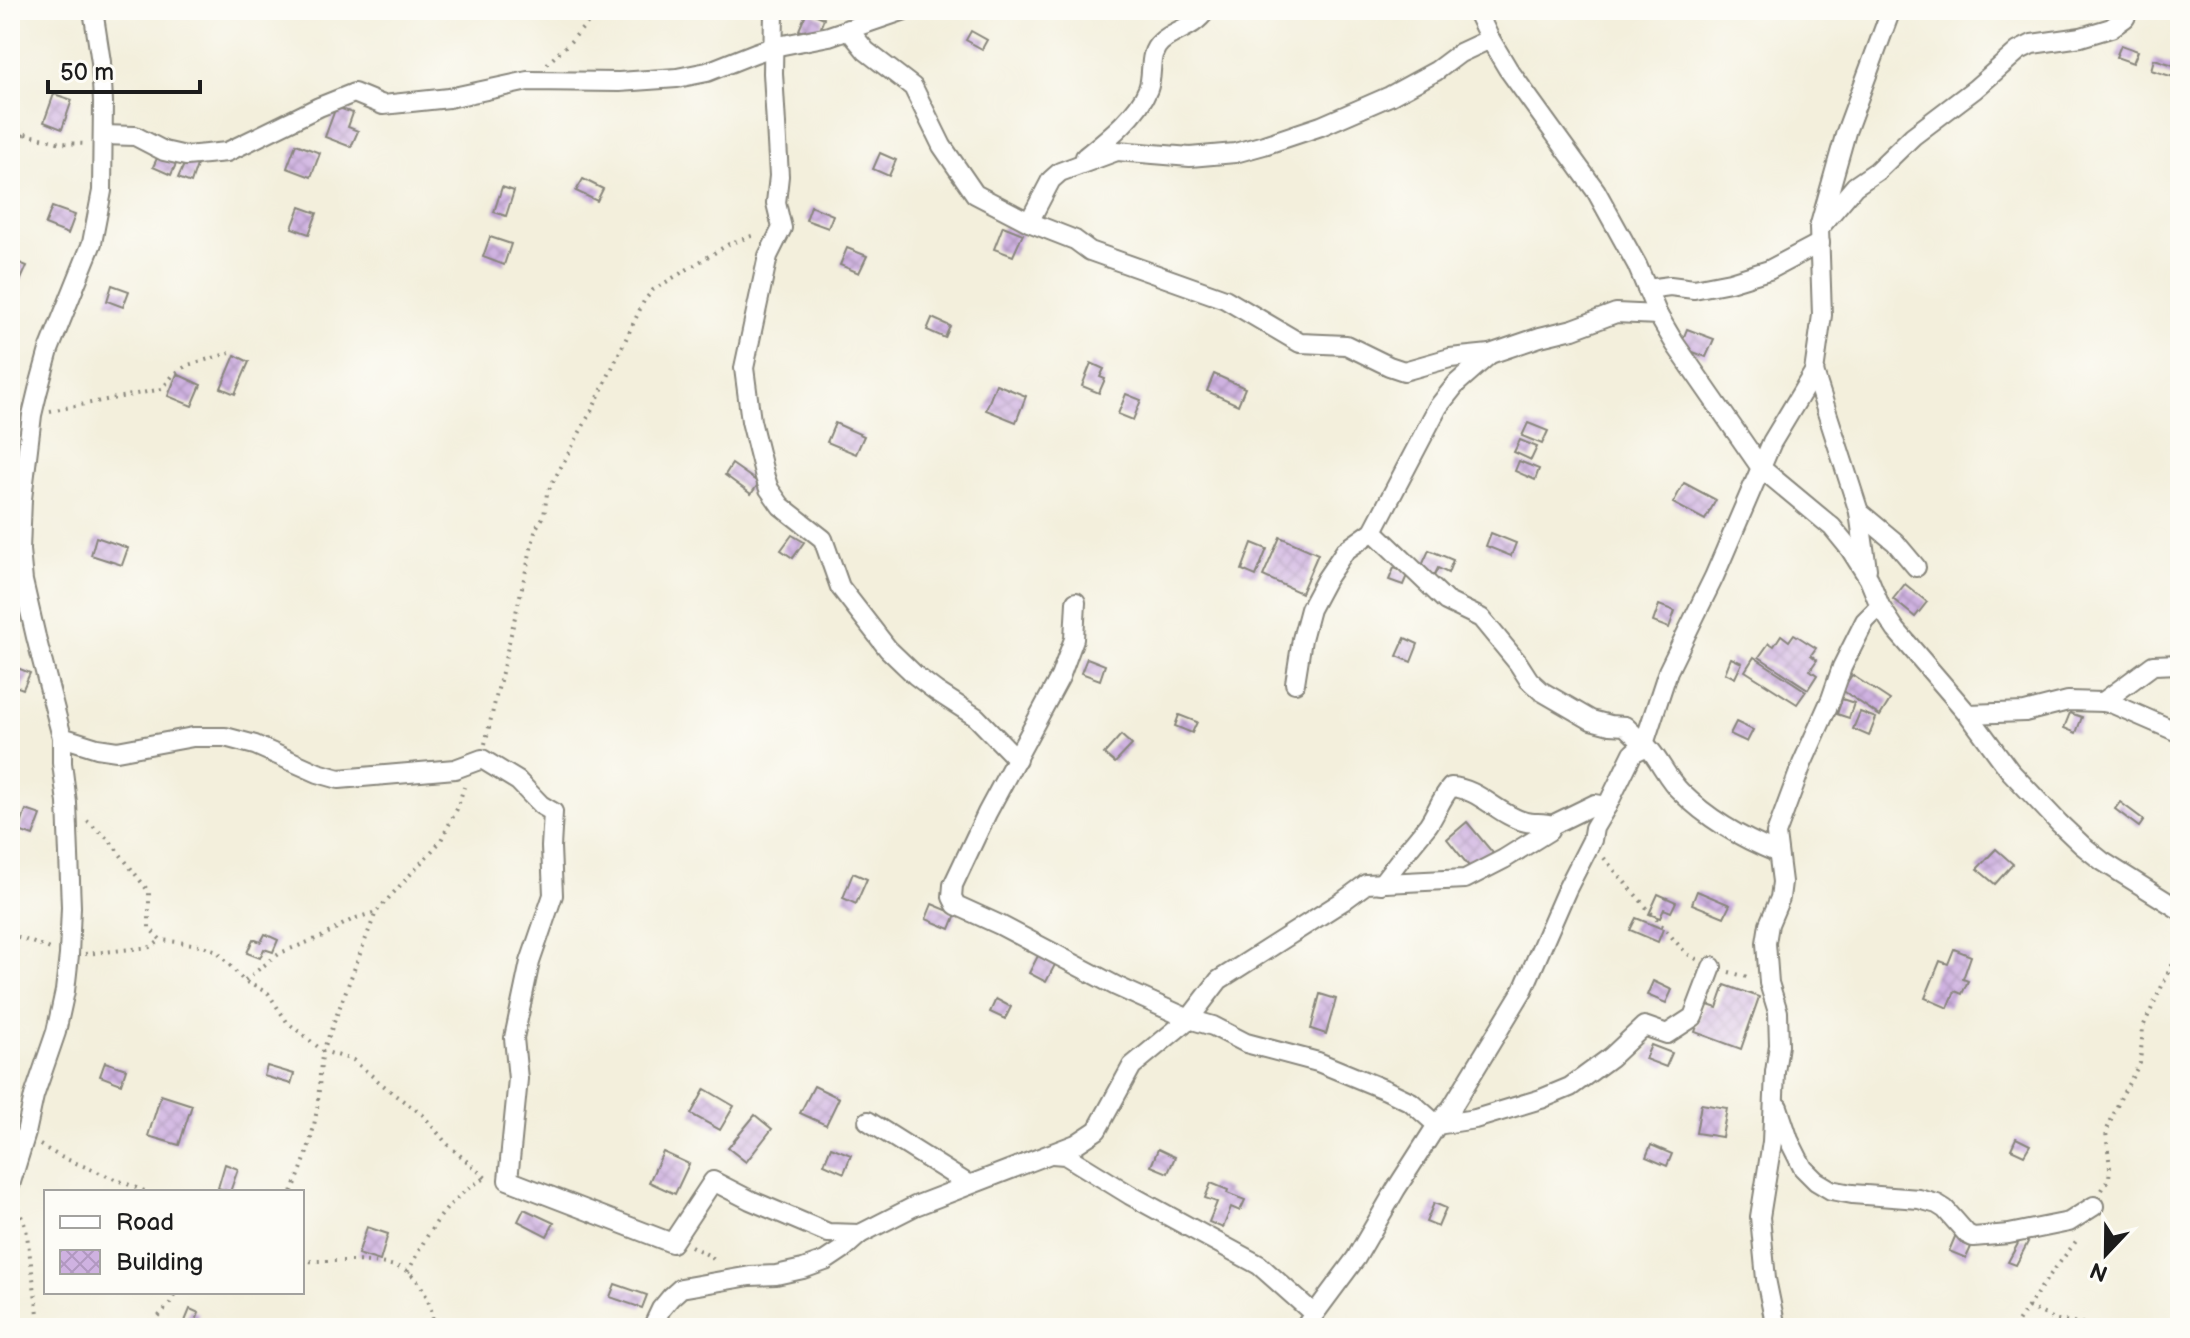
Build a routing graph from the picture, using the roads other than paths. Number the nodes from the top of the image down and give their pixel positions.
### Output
1 (93, 10) edge
2 (774, 10) edge
3 (905, 10) edge
4 (1206, 10) edge
5 (1476, 10) edge
6 (1891, 10) edge
7 (2129, 10) edge
8 (848, 29) junction
9 (1490, 39) junction
10 (773, 47) junction
11 (103, 140) junction
12 (1074, 167) junction
13 (1029, 222) junction
14 (1820, 236) junction
15 (1647, 289) junction
16 (1658, 315) junction
17 (1490, 354) junction
18 (1814, 372) junction
19 (1761, 468) junction
20 (1859, 512) junction
21 (1373, 531) junction
22 (1916, 567) dead end
23 (1869, 579) junction
24 (1076, 602) dead end
25 (1880, 606) junction
26 (2180, 664) edge
27 (1295, 683) dead end
28 (2103, 702) junction
29 (1968, 714) junction
30 (2180, 733) edge
31 (62, 737) junction
32 (1638, 749) junction
33 (1017, 759) junction
34 (1607, 806) junction
35 (1552, 825) junction
36 (1778, 853) junction
37 (1381, 884) junction
38 (2180, 910) edge
39 (1712, 967) road end
40 (1189, 1019) junction
41 (1774, 1097) junction
42 (868, 1121) dead end
43 (1437, 1125) junction
44 (1051, 1154) junction
45 (968, 1184) junction
46 (10, 1187) edge
47 (2094, 1206) road end
48 (860, 1234) junction
49 (1308, 1321) edge
50 (652, 1328) edge
51 (1776, 1328) edge

1 - 11 street
2 - 10 street
3 - 8 street
4 - 12 street
5 - 9 street
6 - 14 street
7 - 14 street
8 - 10 street
8 - 13 street
9 - 12 street
9 - 15 street
10 - 11 street
10 - 33 street
11 - 31 street
12 - 13 street
13 - 17 street
14 - 15 street
14 - 18 street
15 - 16 street
16 - 17 street
16 - 19 street
17 - 21 street
18 - 19 street
18 - 20 street
19 - 23 street
19 - 32 street
20 - 22 street
20 - 23 street
21 - 27 street
21 - 32 street
23 - 25 street
24 - 33 street
25 - 29 street
25 - 36 street
26 - 28 street
28 - 29 street
28 - 30 street
29 - 38 street
31 - 46 street
31 - 48 street
32 - 34 street
32 - 36 street
33 - 40 street
34 - 35 street
34 - 43 street
35 - 37 street
35 - 37 street
36 - 41 street
37 - 40 street
39 - 43 street
40 - 43 street
40 - 44 street
41 - 47 street
41 - 51 street
42 - 45 street
43 - 49 street
44 - 45 street
44 - 49 street
45 - 48 street
48 - 50 street

